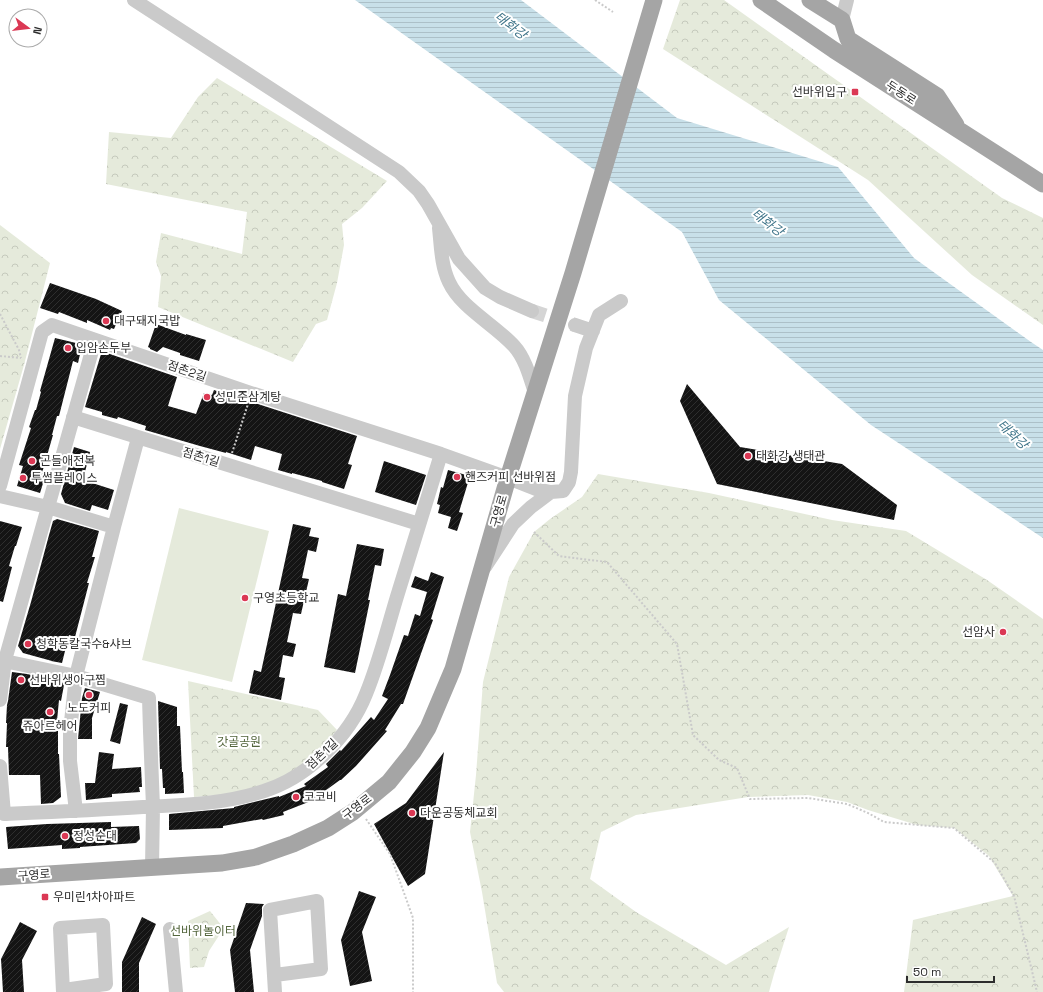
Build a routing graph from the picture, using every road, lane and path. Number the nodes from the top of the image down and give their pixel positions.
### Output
1 (134, 0) edge
2 (595, 0) edge
3 (761, 0) edge
4 (810, 0) edge
5 (847, 0) edge
6 (653, 2) edge
7 (613, 12) dead end
8 (842, 20) junction
9 (961, 131) junction
10 (1043, 184) edge
11 (439, 223) junction
12 (621, 301) dead end
13 (532, 311) tunnel mouth
14 (0, 314) edge
15 (575, 325) tunnel mouth
16 (592, 331) junction
17 (95, 340) junction
18 (0, 356) edge
19 (535, 392) junction
20 (251, 393) junction
21 (73, 417) junction
22 (138, 438) junction
23 (441, 454) junction
24 (228, 465) junction
25 (508, 478) junction
26 (0, 486) edge
27 (551, 492) junction
28 (0, 496) edge
29 (48, 507) junction
30 (419, 524) junction
31 (114, 527) junction
32 (534, 532) dead end
33 (480, 576) junction
34 (2, 660) edge
35 (76, 676) junction
36 (0, 700) edge
37 (0, 766) edge
38 (153, 807) junction
39 (358, 808) junction
40 (76, 811) junction
41 (152, 867) junction
42 (0, 877) edge
43 (170, 930) dead end
44 (275, 975) junction
45 (63, 991) edge
46 (176, 992) edge
47 (276, 992) edge
48 (413, 992) edge
49 (1037, 992) edge

1 - 11 street
2 - 7 path
3 - 9 main road, 두동로
4 - 8 main road
5 - 8 street
6 - 19 main road, 구영로
8 - 9 main road
9 - 10 main road, 두동로
11 - 13 street
11 - 19 street
12 - 16 street
14 - 18 path
15 - 16 street
16 - 27 street
17 - 20 street, 점촌2길
17 - 21 street
17 - 26 street, 점촌2길
19 - 25 main road, 구영로
20 - 23 street, 점촌2길
20 - 24 path
21 - 22 street, 점촌1길
21 - 29 street
22 - 24 street, 점촌1길
22 - 31 street
23 - 25 street, 점촌2길
23 - 30 street, 점촌1길
24 - 30 street, 점촌1길
25 - 27 street, 구영로
25 - 33 main road, 구영로
27 - 33 street
28 - 29 street
29 - 31 street
29 - 34 street
30 - 38 street, 점촌1길
31 - 35 street
32 - 49 path
33 - 39 main road, 구영로
34 - 35 street
34 - 36 street
35 - 38 street
35 - 40 street
37 - 40 street, 점촌1길
38 - 40 street, 점촌1길
38 - 41 street
39 - 41 main road, 구영로
39 - 48 path
41 - 42 main road, 구영로
43 - 46 street
44 - 44 street
44 - 47 street
45 - 45 street

